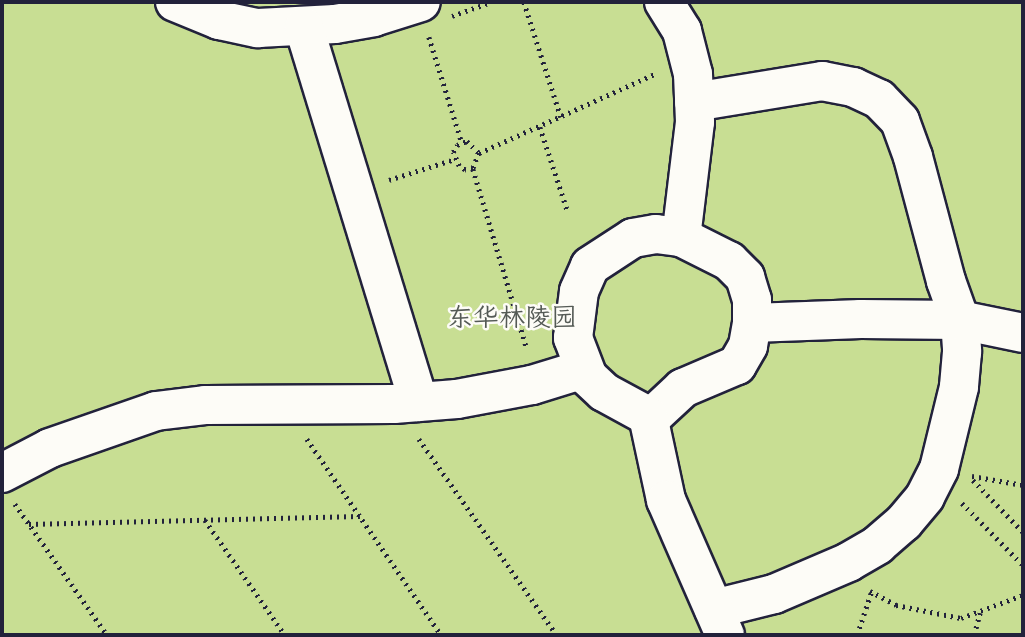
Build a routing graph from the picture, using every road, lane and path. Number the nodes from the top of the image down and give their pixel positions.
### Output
1 (175, 2) edge
2 (420, 2) edge
3 (524, 2) edge
4 (664, 2) edge
5 (304, 27) junction
6 (692, 83) junction
7 (561, 117) junction
8 (540, 127) junction
9 (462, 143) junction
10 (479, 153) junction
11 (455, 159) junction
12 (473, 169) junction
13 (354, 191) junction
14 (568, 212) dead end
15 (681, 237) junction
16 (960, 320) junction
17 (752, 323) junction
18 (1023, 333) edge
19 (584, 369) junction
20 (538, 383) junction
21 (407, 403) junction
22 (284, 406) junction
23 (648, 416) junction
24 (936, 477) junction
25 (5, 484) edge
26 (1023, 485) edge
27 (360, 516) junction
28 (205, 520) junction
29 (29, 524) junction
30 (1023, 532) edge
31 (849, 562) junction
32 (1023, 565) edge
33 (871, 593) junction
34 (1023, 595) edge
35 (980, 613) junction
36 (720, 622) edge
37 (107, 635) edge
38 (285, 635) edge
39 (441, 635) edge
40 (558, 635) edge
41 (857, 635) edge
42 (974, 635) edge

1 - 5 lane
2 - 5 lane
2 - 9 path
3 - 7 path
4 - 6 lane
5 - 13 lane
6 - 7 path
6 - 15 lane
6 - 16 lane
7 - 8 path
8 - 10 path
8 - 14 path
9 - 10 path
9 - 11 path
10 - 12 path
11 - 12 path
11 - 13 path
12 - 20 path
13 - 21 lane
15 - 17 lane
15 - 19 lane
16 - 17 lane
16 - 18 lane
16 - 24 lane
17 - 23 lane
19 - 20 lane
19 - 23 lane
20 - 21 lane
21 - 22 lane
21 - 40 path
22 - 25 lane
22 - 27 path
23 - 36 lane
24 - 31 lane
24 - 32 path
25 - 29 path
26 - 30 path
27 - 28 path
27 - 39 path
28 - 29 path
28 - 38 path
29 - 37 path
31 - 33 path
31 - 36 lane
33 - 35 path
33 - 41 path
34 - 35 path
35 - 42 path

